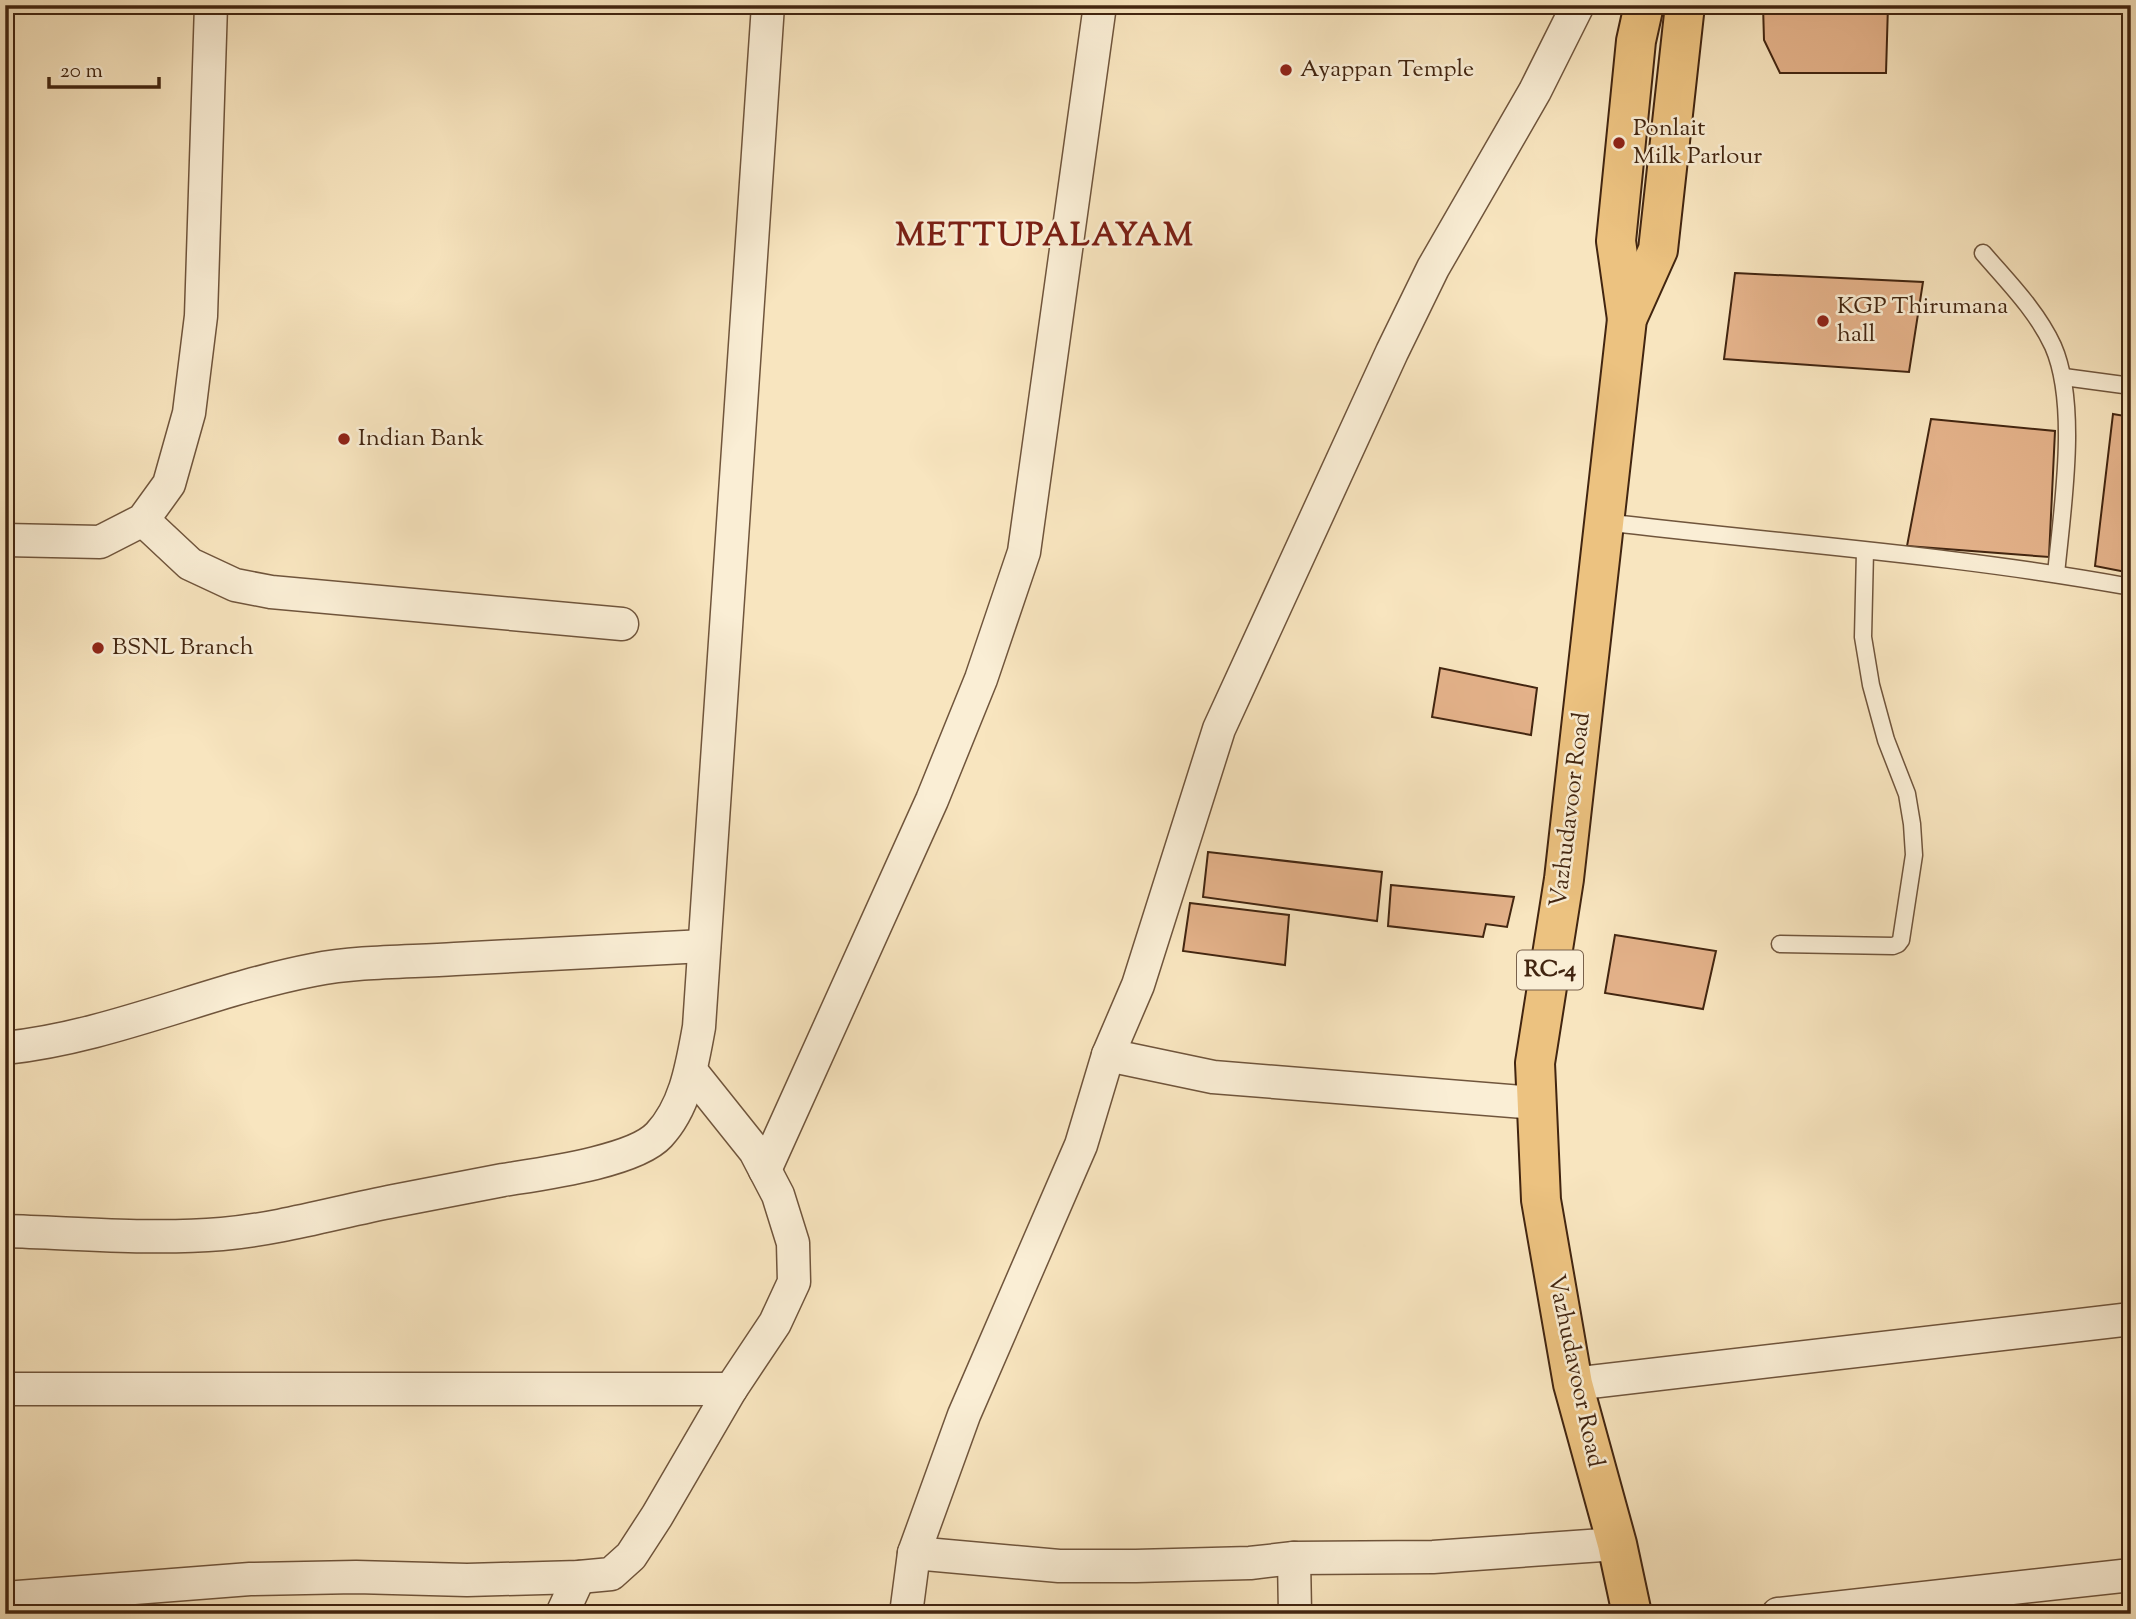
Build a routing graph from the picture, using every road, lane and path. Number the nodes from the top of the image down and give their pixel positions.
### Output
1 (211, 5) edge
2 (768, 5) edge
3 (1100, 5) edge
4 (1578, 5) edge
5 (1644, 5) edge
6 (1685, 5) edge
7 (1983, 253) dead end
8 (1627, 319) junction
9 (2064, 377) junction
10 (2131, 386) edge
11 (143, 520) junction
12 (1604, 522) junction
13 (5, 540) edge
14 (1865, 551) junction
15 (2056, 574) junction
16 (2131, 587) edge
17 (622, 624) dead end
18 (1780, 944) dead end
19 (704, 946) junction
20 (5, 1048) edge
21 (1108, 1055) junction
22 (691, 1071) junction
23 (1536, 1103) junction
24 (765, 1170) junction
25 (5, 1231) edge
26 (2131, 1319) edge
27 (1573, 1384) junction
28 (5, 1389) edge
29 (731, 1389) junction
30 (1617, 1544) junction
31 (914, 1553) junction
32 (1294, 1558) junction
33 (2131, 1575) edge
34 (579, 1577) junction
35 (5, 1598) edge
36 (106, 1602) edge
37 (562, 1614) edge
38 (906, 1614) edge
39 (1295, 1614) edge
40 (1632, 1614) edge
41 (1778, 1614) edge

1 - 11 street
2 - 19 street
3 - 24 street
4 - 21 street
5 - 8 main road
6 - 8 main road, Vazhudavoor Road / RC-4
7 - 9 lane
8 - 12 main road, Vazhudavoor Road / RC-4
9 - 10 lane
9 - 15 lane
11 - 13 street
11 - 17 street
12 - 14 lane
12 - 23 main road, Vazhudavoor Road / RC-4
14 - 15 lane
14 - 18 lane
15 - 16 lane
19 - 20 street
19 - 22 street
21 - 23 street
21 - 31 street
22 - 24 street
22 - 25 street
23 - 27 main road, Vazhudavoor Road / RC-4
24 - 29 street
26 - 27 street
27 - 30 main road, Vazhudavoor Road / RC-4
28 - 29 street
29 - 34 street
30 - 32 street
30 - 40 main road, Vazhudavoor Road / RC-4
31 - 32 street
31 - 38 street
32 - 39 street
33 - 41 street
34 - 36 street
34 - 37 street
35 - 36 street

